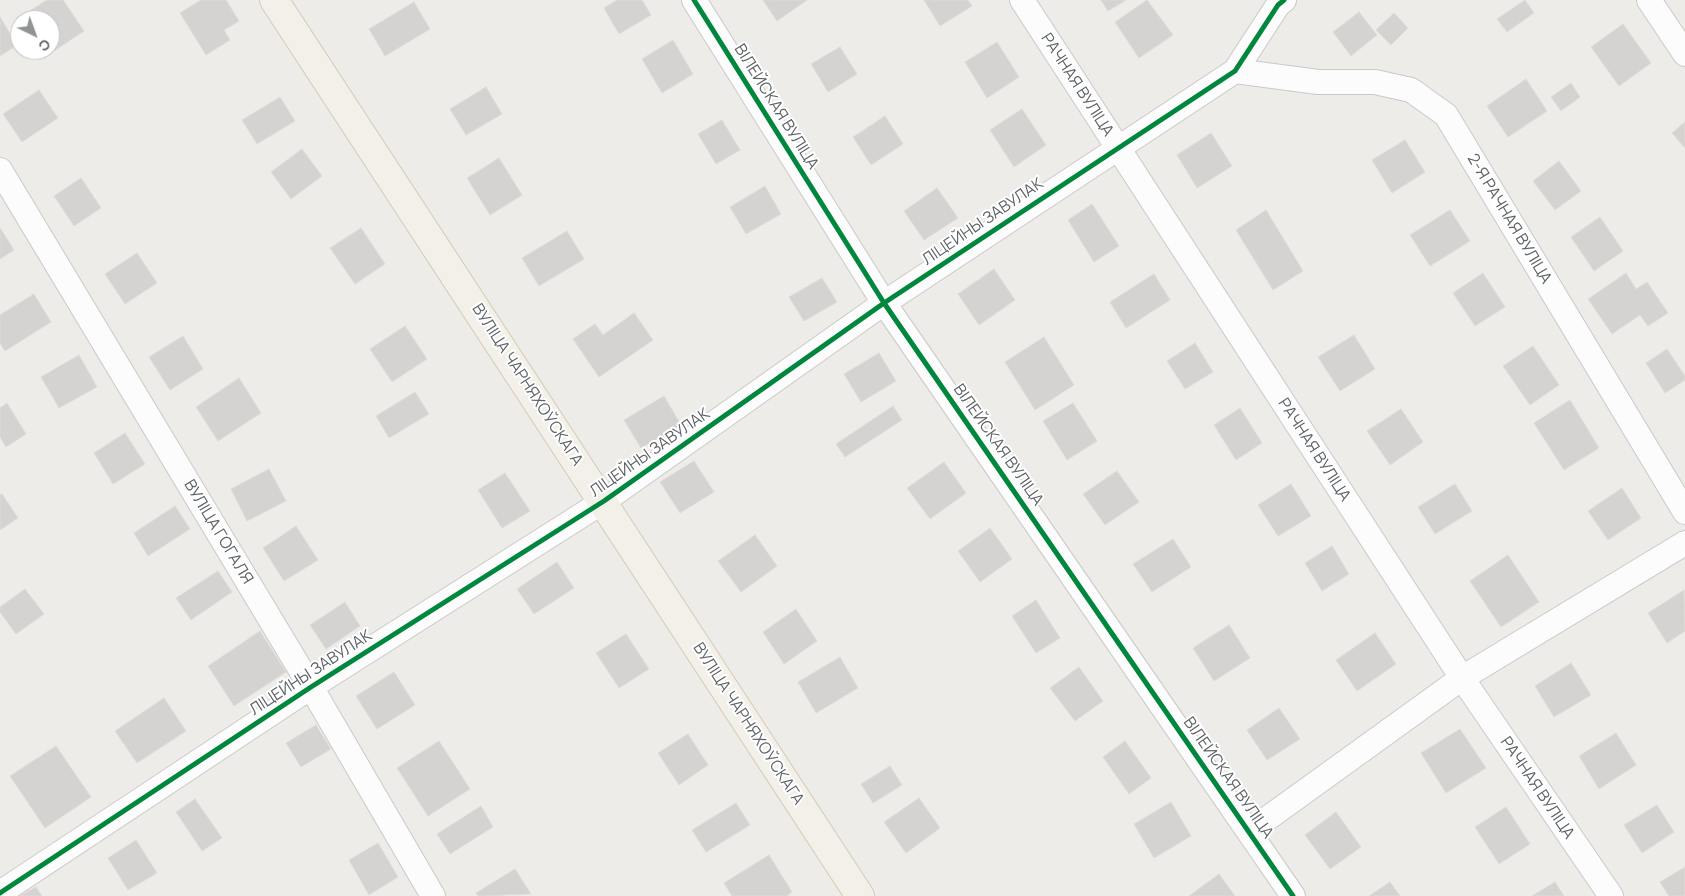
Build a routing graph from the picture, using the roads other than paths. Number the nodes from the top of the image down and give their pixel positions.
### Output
1 (274, 0) edge
2 (694, 0) edge
3 (1022, 0) edge
4 (1284, 0) edge
5 (1650, 0) edge
6 (1685, 54) edge
7 (1236, 71) junction
8 (1117, 148) junction
9 (0, 170) edge
10 (884, 303) junction
11 (604, 501) junction
12 (1685, 512) edge
13 (1685, 543) edge
14 (1462, 678) junction
15 (311, 687) junction
16 (1250, 831) junction
17 (0, 893) edge
18 (433, 896) edge
19 (860, 896) edge
20 (1293, 896) edge
21 (1611, 896) edge

1 - 11 main road, ВУЛІЦА ЧАРНЯХОЎСКАГА
2 - 10 street, ВІЛЕЙСКАЯ ВУЛІЦА
3 - 8 street, РАЧНАЯ ВУЛІЦА
4 - 7 street, ЛІЦЕЙНЫ ЗАВУЛАК
5 - 6 street
7 - 8 street, ЛІЦЕЙНЫ ЗАВУЛАК
7 - 12 street, 2-Я РАЧНАЯ ВУЛІЦА
8 - 10 street, ЛІЦЕЙНЫ ЗАВУЛАК
8 - 14 street, РАЧНАЯ ВУЛІЦА
9 - 15 street, ВУЛІЦА ГОГАЛЯ
10 - 11 street, ЛІЦЕЙНЫ ЗАВУЛАК
10 - 16 street, ВІЛЕЙСКАЯ ВУЛІЦА
11 - 15 street, ЛІЦЕЙНЫ ЗАВУЛАК
11 - 19 main road, ВУЛІЦА ЧАРНЯХОЎСКАГА
13 - 14 street
14 - 16 street
14 - 21 street, РАЧНАЯ ВУЛІЦА
15 - 17 street, ЛІЦЕЙНЫ ЗАВУЛАК
15 - 18 street, ВУЛІЦА ГОГАЛЯ
16 - 20 street, ВІЛЕЙСКАЯ ВУЛІЦА

